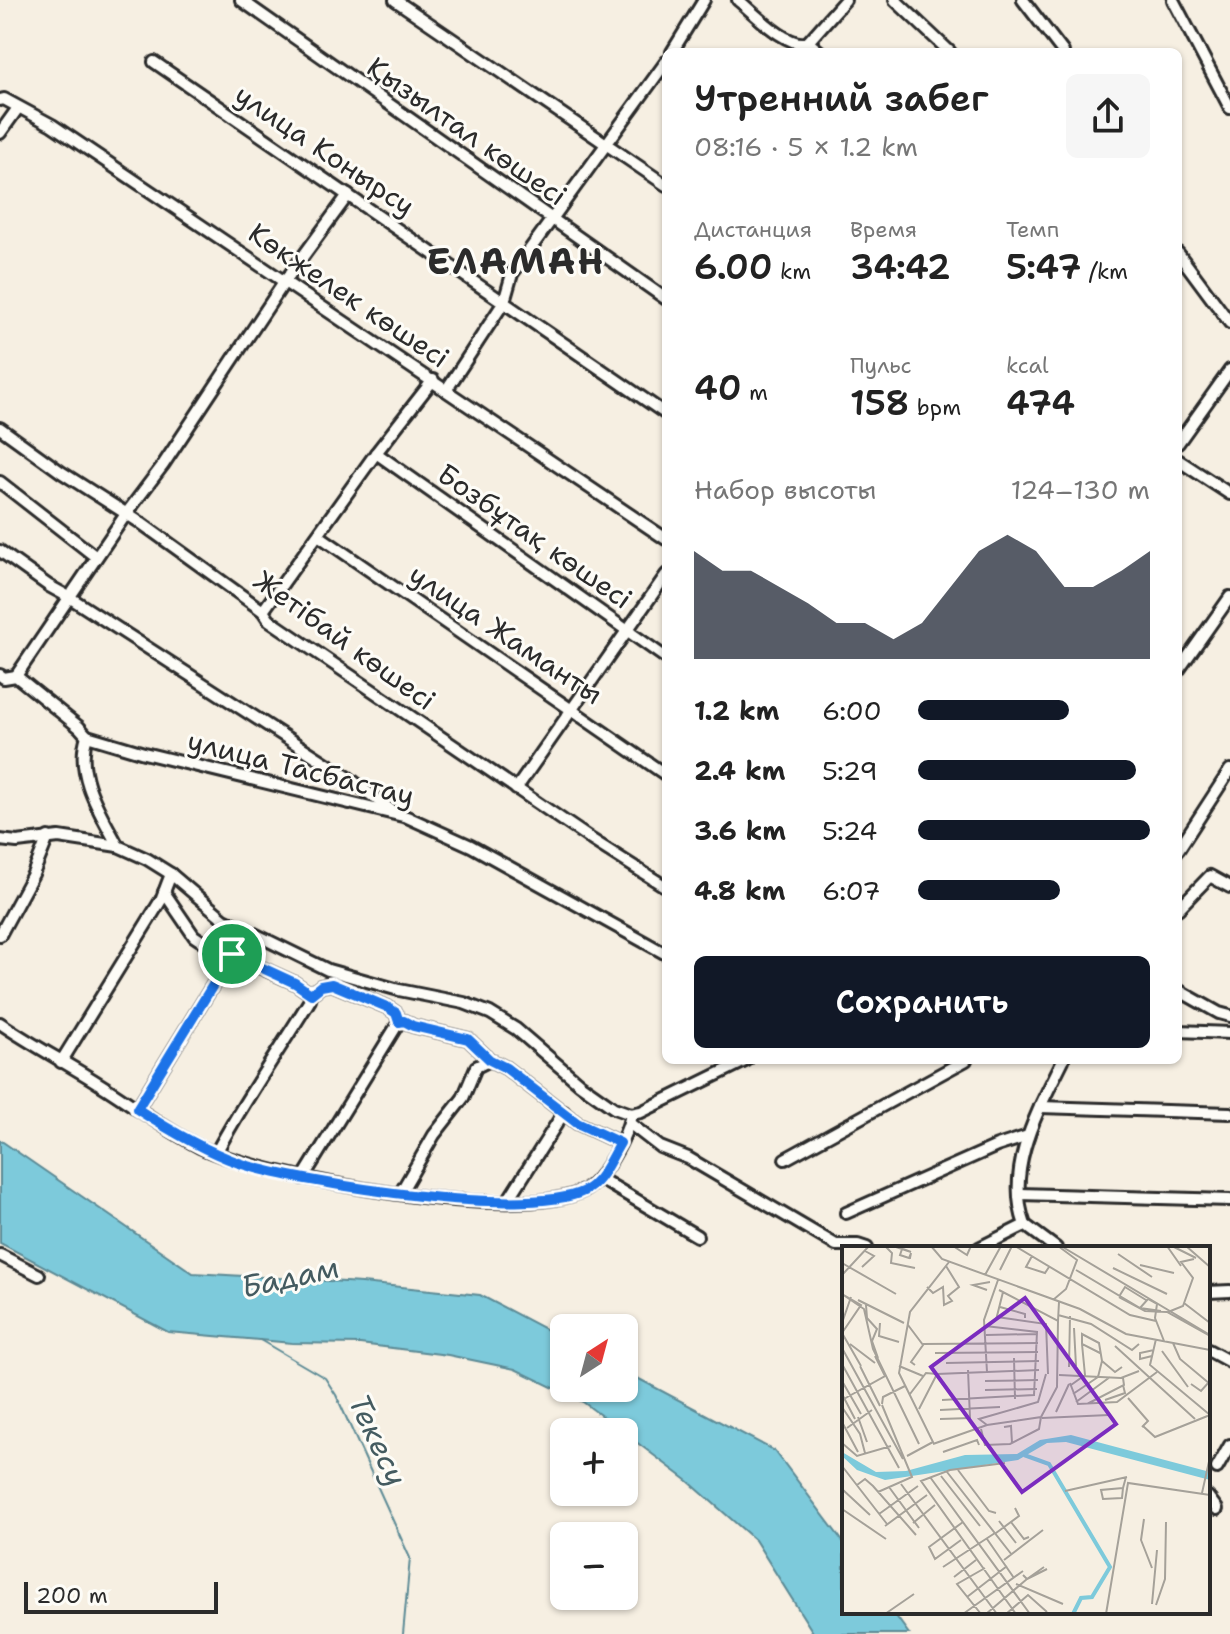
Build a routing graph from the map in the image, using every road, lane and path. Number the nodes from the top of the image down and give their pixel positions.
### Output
1 (241, 0) edge
2 (395, 0) edge
3 (704, 0) edge
4 (738, 0) edge
5 (845, 0) edge
6 (895, 0) edge
7 (1023, 0) edge
8 (1173, 0) edge
9 (808, 42) junction
10 (674, 48) edge
11 (815, 48) edge
12 (946, 48) edge
13 (1060, 48) edge
14 (154, 62) dead end
15 (662, 69) edge
16 (1, 98) edge
17 (18, 108) junction
18 (1230, 108) edge
19 (0, 133) edge
20 (605, 144) junction
21 (662, 182) edge
22 (348, 195) junction
23 (552, 221) junction
24 (1182, 258) edge
25 (285, 281) junction
26 (662, 296) edge
27 (504, 302) junction
28 (1230, 323) edge
29 (1230, 370) edge
30 (433, 380) junction
31 (447, 389) junction
32 (662, 411) edge
33 (0, 428) edge
34 (1182, 437) edge
35 (376, 453) junction
36 (1182, 463) edge
37 (0, 482) edge
38 (1230, 494) edge
39 (126, 514) junction
40 (318, 535) junction
41 (662, 536) edge
42 (0, 551) edge
43 (96, 557) junction
44 (662, 581) edge
45 (69, 597) junction
46 (1230, 597) edge
47 (263, 611) junction
48 (627, 631) junction
49 (662, 655) edge
50 (1182, 665) edge
51 (0, 675) edge
52 (16, 676) junction
53 (573, 708) junction
54 (87, 736) junction
55 (1230, 770) edge
56 (662, 772) edge
57 (516, 789) junction
58 (396, 814) junction
59 (48, 837) junction
60 (0, 840) edge
61 (1182, 844) edge
62 (118, 846) junction
63 (171, 874) junction
64 (662, 885) edge
65 (1230, 887) edge
66 (164, 892) junction
67 (1182, 905) edge
68 (0, 935) edge
69 (662, 952) edge
70 (232, 954) junction
71 (1182, 992) edge
72 (311, 997) junction
73 (1230, 1016) edge
74 (399, 1022) junction
75 (0, 1023) edge
76 (1182, 1031) edge
77 (1230, 1033) edge
78 (490, 1060) junction
79 (61, 1062) junction
80 (739, 1064) edge
81 (959, 1064) edge
82 (1061, 1064) edge
83 (1040, 1107) junction
84 (137, 1109) junction
85 (564, 1112) junction
86 (1230, 1113) edge
87 (634, 1116) junction
88 (1028, 1136) junction
89 (620, 1143) junction
90 (216, 1153) junction
91 (785, 1159) dead end
92 (303, 1178) junction
93 (599, 1178) junction
94 (401, 1192) junction
95 (1020, 1194) junction
96 (1230, 1200) edge
97 (507, 1202) junction
98 (846, 1213) dead end
99 (1025, 1225) junction
100 (697, 1236) dead end
101 (861, 1246) edge
102 (983, 1246) edge
103 (1053, 1246) edge
104 (0, 1255) edge
105 (39, 1275) dead end
106 (1230, 1291) edge
107 (1210, 1292) edge
108 (1210, 1351) edge
109 (1230, 1362) edge
110 (1230, 1445) edge
111 (1217, 1468) dead end
112 (1210, 1500) edge
113 (1217, 1509) dead end

1 - 23 street, Қызылтал көшесі
2 - 20 street
3 - 10 street
4 - 9 street
5 - 9 street
6 - 12 street
7 - 13 street
8 - 18 street
9 - 11 street
14 - 22 street, улица Конырсу
15 - 20 street
16 - 17 street, Көкжелек көшесі
17 - 19 street
17 - 25 street, Көкжелек көшесі
20 - 21 street
20 - 23 street
22 - 25 street
22 - 27 street, улица Конырсу
23 - 26 street, Қызылтал көшесі
23 - 27 street
24 - 28 street
25 - 30 street, Көкжелек көшесі
25 - 39 street
27 - 31 street
27 - 32 street, улица Конырсу
29 - 34 street
30 - 31 street, Көкжелек көшесі
30 - 35 street
31 - 41 street, Көкжелек көшесі
33 - 39 street, Жетібай көшесі
35 - 40 street
35 - 48 street, Бозбұтақ көшесі
36 - 38 street
37 - 43 street
39 - 43 street
39 - 47 street, Жетібай көшесі
40 - 47 street
40 - 53 street, улица Жаманты
42 - 45 street
43 - 45 street
44 - 48 street
45 - 52 street
45 - 58 street
46 - 50 street
47 - 57 street, Жетібай көшесі
48 - 49 street, Бозбұтақ көшесі
48 - 53 street
51 - 52 street
52 - 54 street, улица Тасбастау
53 - 56 street, улица Жаманты
53 - 57 street
54 - 58 street, улица Тасбастау
54 - 62 street
55 - 61 street
57 - 64 street, Жетібай көшесі
58 - 69 street, улица Тасбастау
59 - 60 street
59 - 62 street
59 - 68 street
62 - 63 street
63 - 66 street
63 - 87 street
65 - 67 street
66 - 70 street
66 - 79 street
70 - 72 street
70 - 84 street
71 - 73 street
72 - 74 street
72 - 90 street
74 - 78 street
74 - 92 street
75 - 79 street
76 - 77 street
78 - 85 street
78 - 94 street
79 - 84 street
80 - 87 street
81 - 91 street
82 - 83 street
83 - 86 street
83 - 88 street
84 - 90 street
85 - 89 street
85 - 97 street
87 - 89 street
87 - 101 street
88 - 95 street
88 - 98 street
89 - 93 street
90 - 92 street
92 - 94 street
93 - 97 street
93 - 100 street
94 - 97 street
95 - 96 street
95 - 99 street
99 - 102 street
99 - 103 street
104 - 105 street
106 - 107 street
108 - 109 street
110 - 111 street
112 - 113 street

